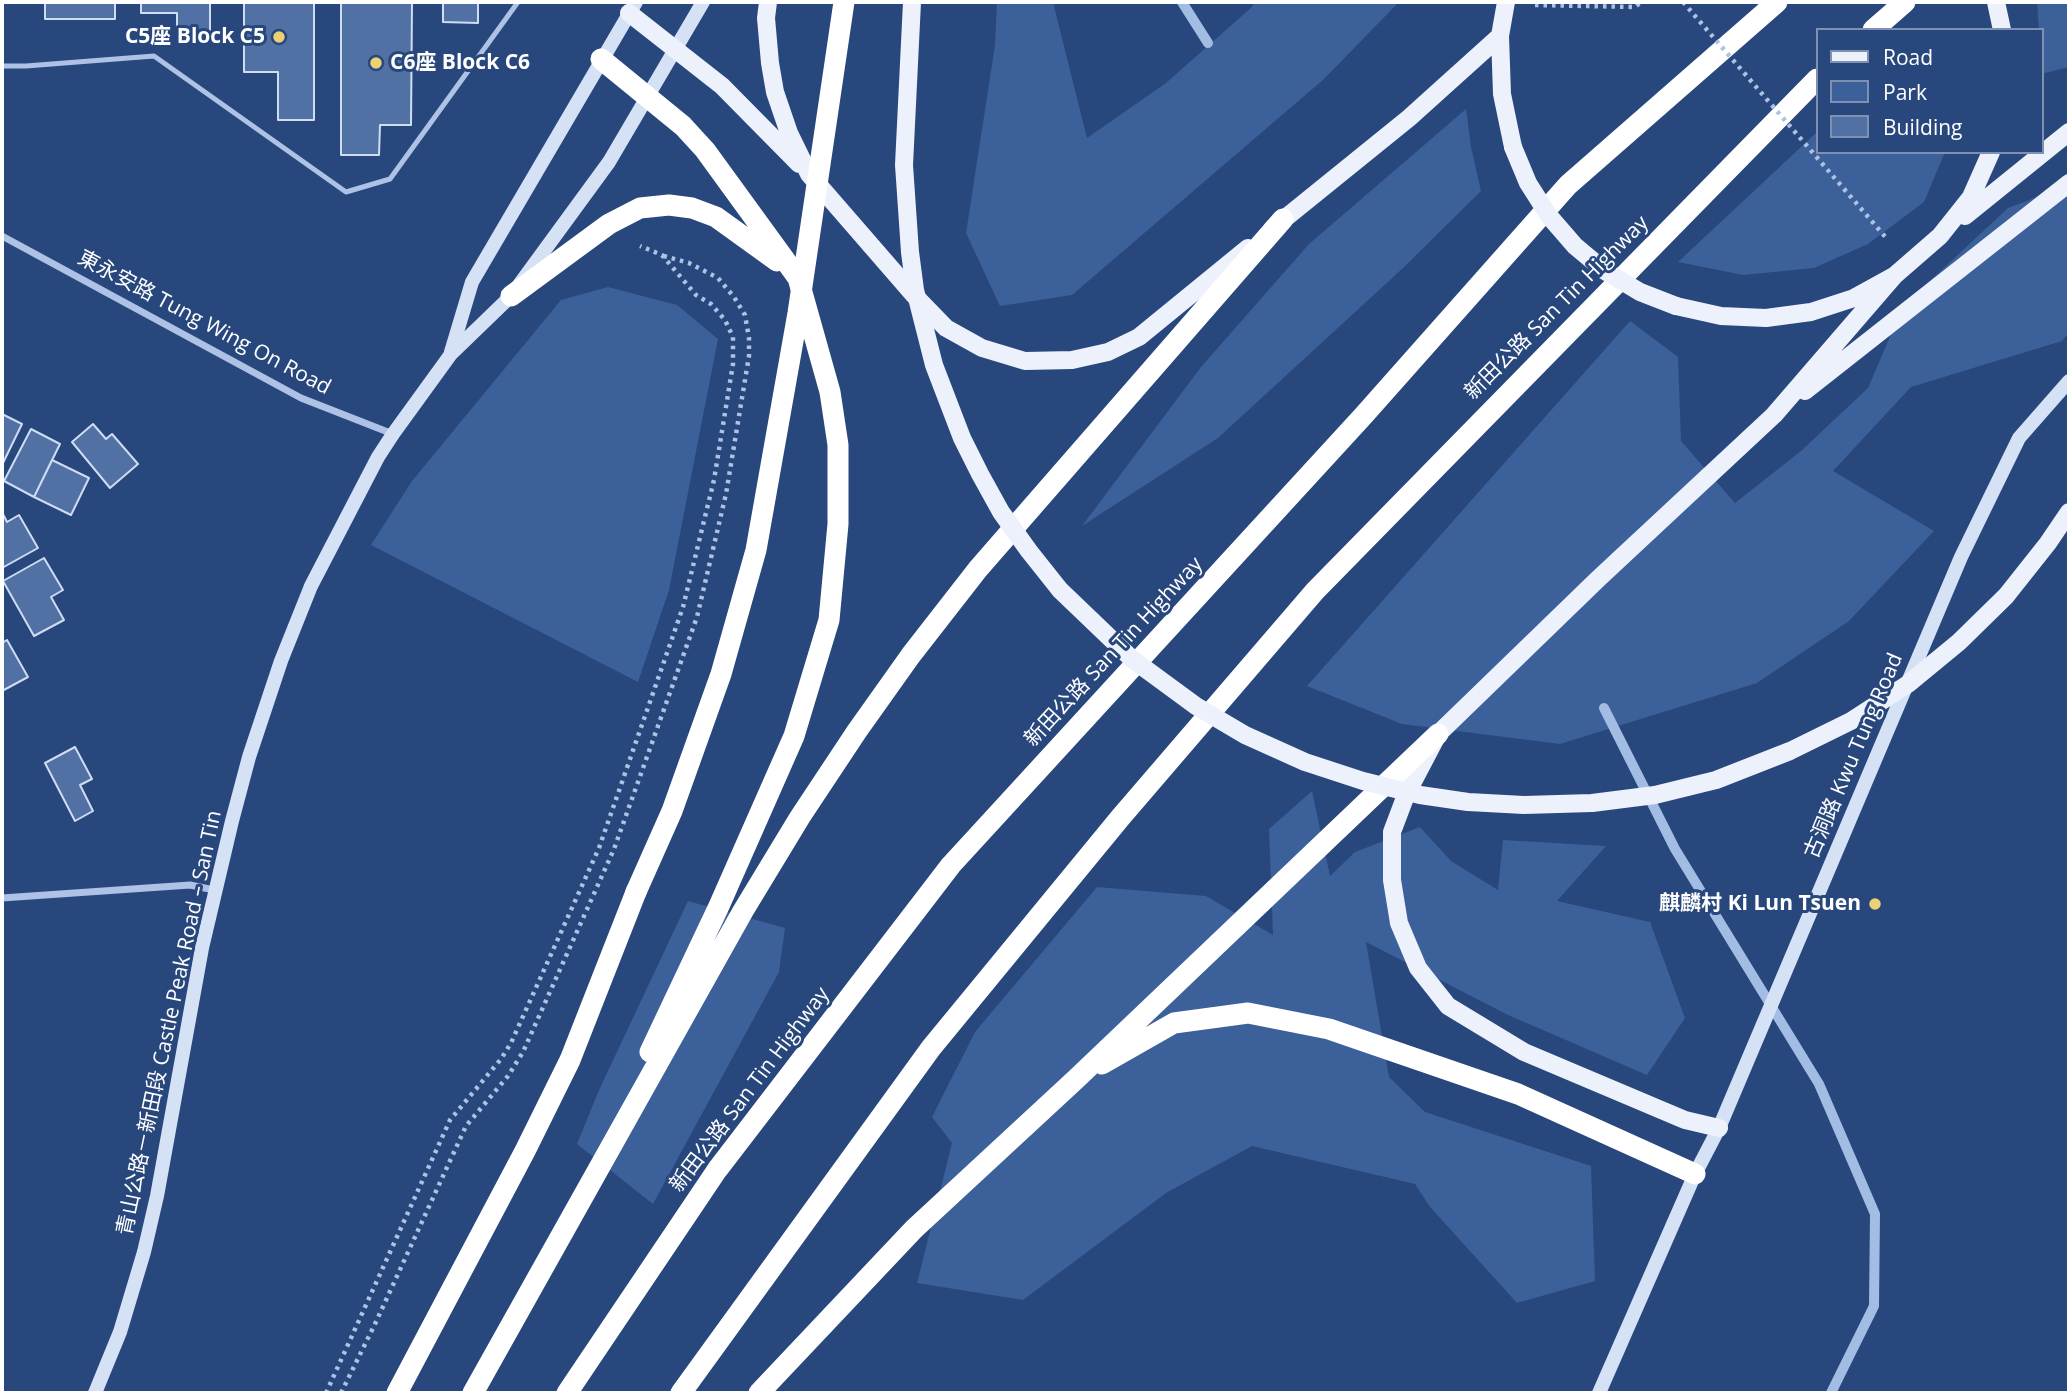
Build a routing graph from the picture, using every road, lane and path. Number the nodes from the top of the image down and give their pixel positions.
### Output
1 (518, 2) edge
2 (703, 2) edge
3 (768, 2) edge
4 (844, 2) edge
5 (912, 2) edge
6 (1506, 2) edge
7 (1641, 2) edge
8 (1683, 2) edge
9 (1905, 2) edge
10 (1997, 4) edge
11 (1535, 5) dead end
12 (1773, 5) edge
13 (633, 7) edge
14 (1875, 28) edge
15 (2002, 28) edge
16 (1500, 36) junction
17 (677, 48) junction
18 (601, 60) junction
19 (2, 65) edge
20 (1815, 81) edge
21 (648, 97) junction
22 (2069, 132) edge
23 (2043, 153) edge
24 (1990, 154) edge
25 (2042, 154) edge
26 (809, 174) junction
27 (2069, 184) edge
28 (1283, 219) junction
29 (2, 236) edge
30 (1940, 236) junction
31 (1888, 240) dead end
32 (640, 246) dead end
33 (662, 255) junction
34 (1894, 276) junction
35 (798, 278) junction
36 (511, 296) junction
37 (451, 354) junction
38 (2068, 384) edge
39 (1774, 415) junction
40 (393, 434) junction
41 (2069, 512) edge
42 (1438, 734) junction
43 (214, 890) junction
44 (2, 898) edge
45 (1075, 1080) junction
46 (1719, 1128) junction
47 (1695, 1174) junction
48 (568, 1225) junction
49 (95, 1393) edge
50 (326, 1393) edge
51 (341, 1393) edge
52 (397, 1393) edge
53 (473, 1393) edge
54 (568, 1393) edge
55 (681, 1393) edge
56 (759, 1393) edge
57 (1599, 1393) edge

1 - 19 lane
2 - 17 main road
3 - 26 main road
4 - 52 highway, bridge
5 - 41 main road, bridge
6 - 16 main road
7 - 11 path
8 - 31 path, bridge
9 - 14 highway
10 - 15 main road
12 - 54 highway, 新田公路 San Tin Highway
13 - 17 main road
13 - 18 main road
16 - 28 main road
16 - 34 main road, bridge
17 - 21 main road
17 - 26 main road
18 - 21 highway
18 - 37 main road
20 - 55 highway, 新田公路 San Tin Highway
21 - 35 highway
21 - 36 main road
22 - 23 main road
24 - 30 main road
25 - 30 main road
26 - 28 main road
27 - 39 main road
28 - 48 highway
29 - 40 street, 東永安路 Tung Wing On Road
30 - 34 main road
32 - 33 path
33 - 50 path
33 - 51 path
34 - 39 main road
35 - 36 highway
35 - 48 highway
36 - 37 main road
37 - 40 main road, 青山公路－新田段 Castle Peak Road – San Tin
38 - 46 main road, 古洞路 Kwu Tung Road
39 - 42 main road
40 - 43 main road, 青山公路－新田段 Castle Peak Road – San Tin
42 - 45 highway
42 - 46 main road
43 - 44 street
43 - 49 main road, 青山公路－新田段 Castle Peak Road – San Tin
45 - 47 highway
45 - 56 highway
46 - 47 main road, 古洞路 Kwu Tung Road
47 - 57 main road, 古洞路 Kwu Tung Road
48 - 53 highway

